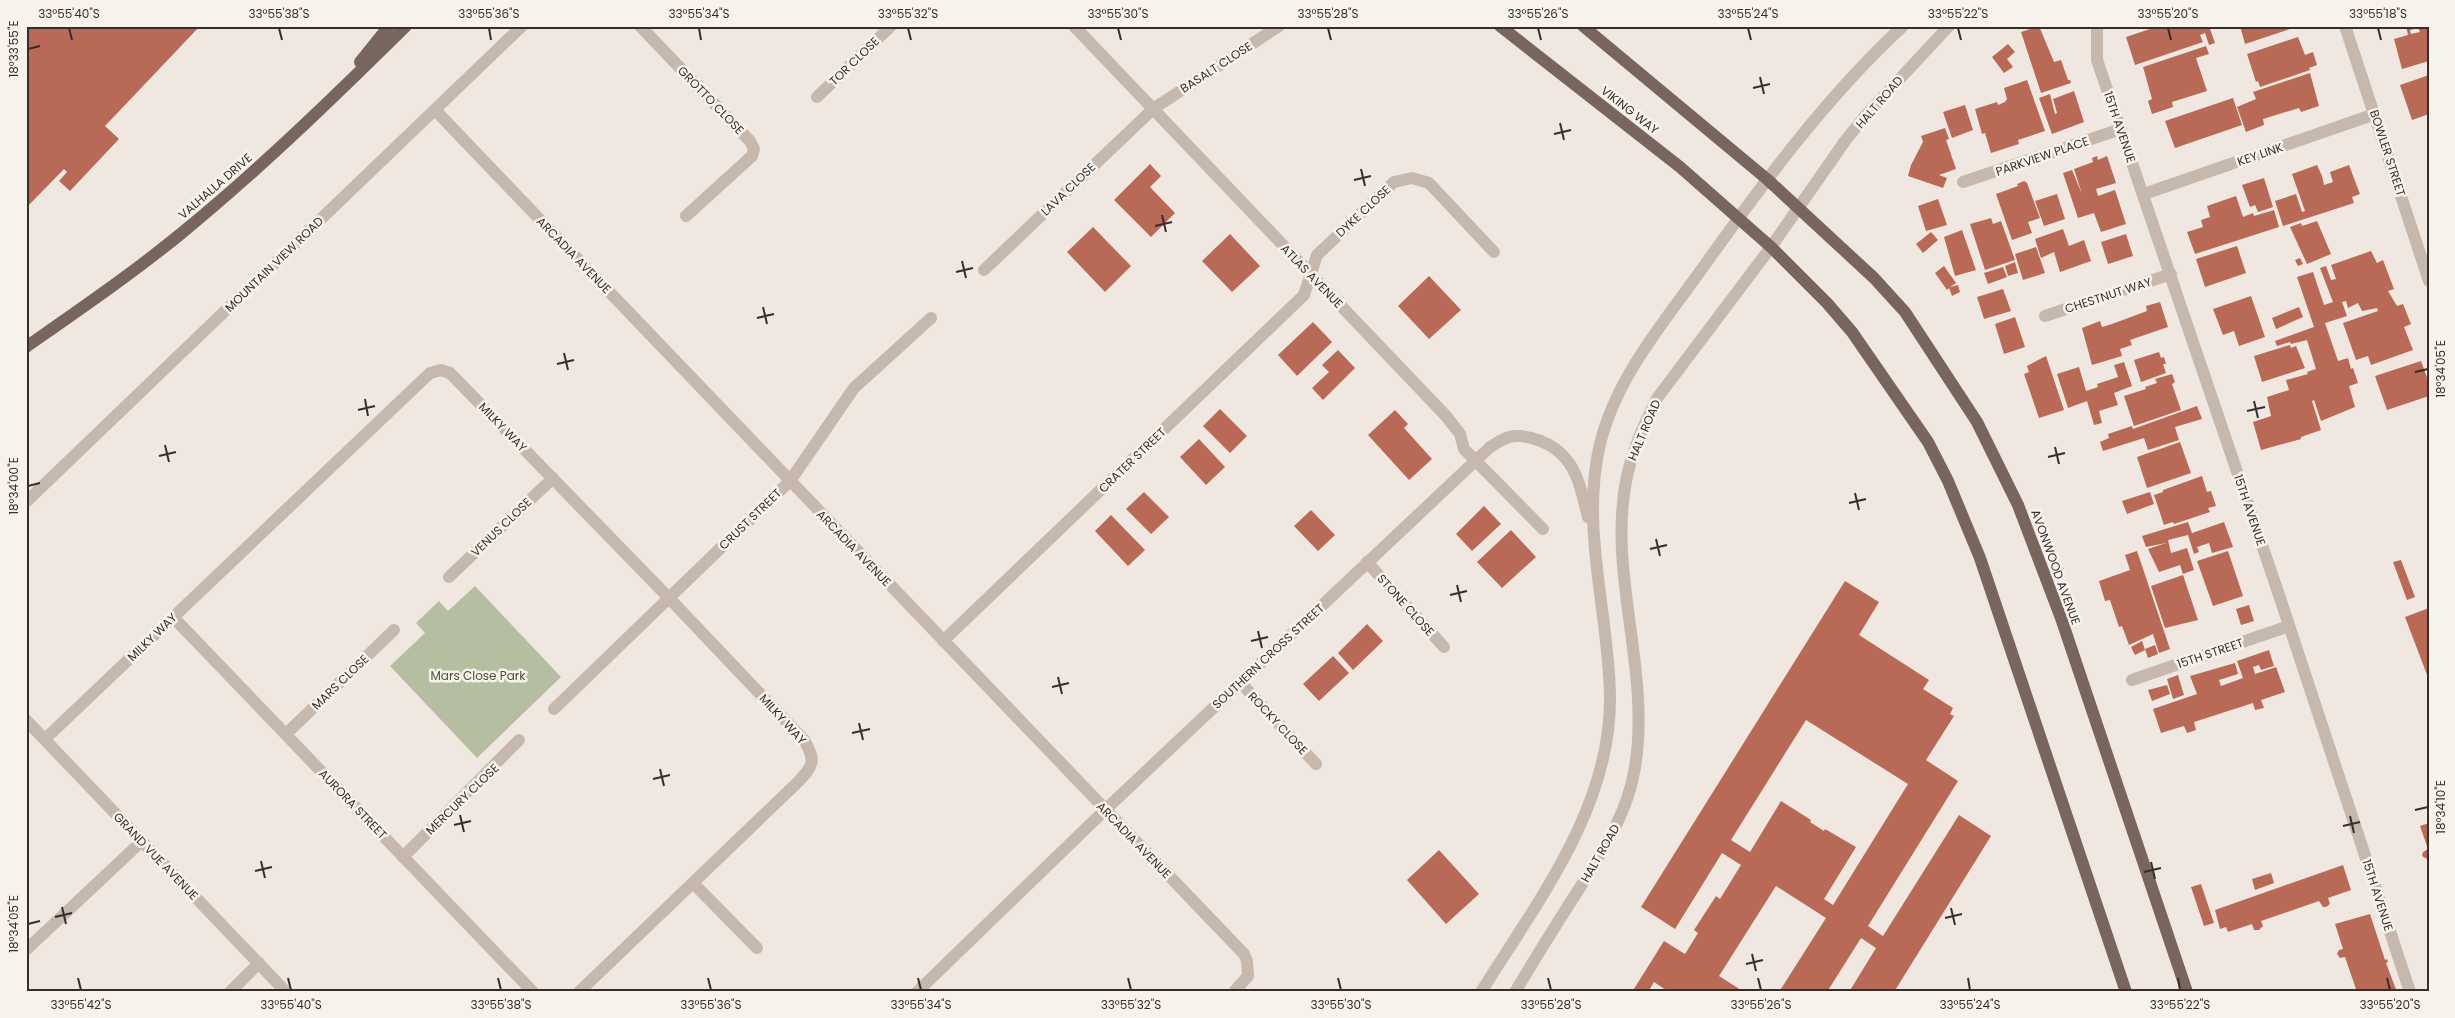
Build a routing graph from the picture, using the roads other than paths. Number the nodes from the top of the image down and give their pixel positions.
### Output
1 (388, 26) edge
2 (406, 26) edge
3 (522, 26) edge
4 (640, 26) edge
5 (891, 26) edge
6 (1074, 26) edge
7 (1279, 26) edge
8 (1500, 26) edge
9 (1583, 26) edge
10 (1903, 26) edge
11 (1949, 26) edge
12 (2345, 26) edge
13 (2097, 28) dead end
14 (817, 97) dead end
15 (327, 103) junction
16 (1153, 109) junction
17 (435, 110) junction
18 (2375, 114) junction
19 (2121, 129) junction
20 (1768, 180) junction
21 (1963, 182) dead end
22 (2144, 194) junction
23 (1800, 208) junction
24 (686, 216) dead end
25 (1739, 218) junction
26 (1771, 247) junction
27 (1494, 252) dead end
28 (984, 270) dead end
29 (1310, 274) junction
30 (2171, 274) junction
31 (2429, 281) edge
32 (2045, 316) dead end
33 (931, 318) dead end
34 (26, 347) edge
35 (1474, 460) junction
36 (553, 478) junction
37 (790, 481) junction
38 (26, 502) edge
39 (1543, 530) dead end
40 (1596, 550) junction
41 (1367, 562) junction
42 (449, 577) dead end
43 (669, 598) junction
44 (173, 617) junction
45 (2289, 626) junction
46 (394, 630) dead end
47 (943, 641) junction
48 (1444, 647) dead end
49 (2132, 680) dead end
50 (1240, 682) junction
51 (554, 709) dead end
52 (26, 720) edge
53 (286, 734) junction
54 (44, 739) junction
55 (519, 740) dead end
56 (1316, 764) dead end
57 (1105, 810) junction
58 (142, 841) junction
59 (403, 856) junction
60 (693, 883) junction
61 (757, 948) dead end
62 (26, 950) edge
63 (259, 963) junction
64 (230, 992) edge
65 (286, 992) edge
66 (533, 992) edge
67 (579, 992) edge
68 (917, 992) edge
69 (1234, 992) edge
70 (1481, 992) edge
71 (1515, 992) edge
72 (2126, 992) edge
73 (2187, 992) edge
74 (2410, 992) edge

1 - 15 main road
2 - 15 main road, VALHALLA DRIVE
3 - 17 street, MOUNTAIN VIEW ROAD
4 - 24 street, GROTTO CLOSE
5 - 14 street, TOR CLOSE
6 - 16 street, ATLAS AVENUE
7 - 16 street, BASALT CLOSE
8 - 25 main road, VIKING WAY
9 - 20 main road
10 - 20 street
11 - 23 street, HALT ROAD
12 - 18 street, BOWLER STREET
13 - 19 street, 15TH AVENUE
15 - 34 main road, VALHALLA DRIVE
16 - 28 street, LAVA CLOSE
16 - 29 street, ATLAS AVENUE
17 - 37 street, ARCADIA AVENUE
17 - 38 street, MOUNTAIN VIEW ROAD
18 - 22 street, KEY LINK
18 - 31 street, BOWLER STREET
19 - 21 street, PARKVIEW PLACE
19 - 22 street, 15TH AVENUE
20 - 23 main road, AVONWOOD AVENUE
20 - 25 street
22 - 30 street, 15TH AVENUE
23 - 26 street, HALT ROAD
23 - 73 main road, AVONWOOD AVENUE
25 - 26 main road, VIKING WAY
25 - 40 street
26 - 71 street, HALT ROAD
26 - 72 main road
27 - 29 street, DYKE CLOSE
29 - 35 street, ATLAS AVENUE
29 - 47 street, CRATER STREET
30 - 32 street, CHESTNUT WAY
30 - 45 street, 15TH AVENUE
33 - 37 street, CRUST STREET
35 - 39 street, ATLAS AVENUE
35 - 40 street, SOUTHERN CROSS STREET
35 - 41 street, SOUTHERN CROSS STREET
36 - 42 street, VENUS CLOSE
36 - 43 street, MILKY WAY
36 - 44 street, MILKY WAY
37 - 43 street, CRUST STREET
37 - 47 street, ARCADIA AVENUE
40 - 70 street
41 - 48 street, STONE CLOSE
41 - 50 street, SOUTHERN CROSS STREET
43 - 51 street, CRUST STREET
43 - 60 street, MILKY WAY
44 - 53 street, AURORA STREET
44 - 54 street, MILKY WAY
45 - 49 street, 15TH STREET
45 - 74 street, 15TH AVENUE
46 - 53 street, MARS CLOSE
47 - 57 street, ARCADIA AVENUE
50 - 56 street, ROCKY CLOSE
50 - 57 street, SOUTHERN CROSS STREET
52 - 54 street, GRAND VUE AVENUE
53 - 59 street, AURORA STREET
54 - 58 street, GRAND VUE AVENUE
55 - 59 street, MERCURY CLOSE
57 - 68 street, SOUTHERN CROSS STREET
57 - 69 street, ARCADIA AVENUE
58 - 62 street
58 - 63 street, GRAND VUE AVENUE
59 - 66 street, AURORA STREET
60 - 61 street
60 - 67 street, MILKY WAY
63 - 64 street
63 - 65 street, GRAND VUE AVENUE

